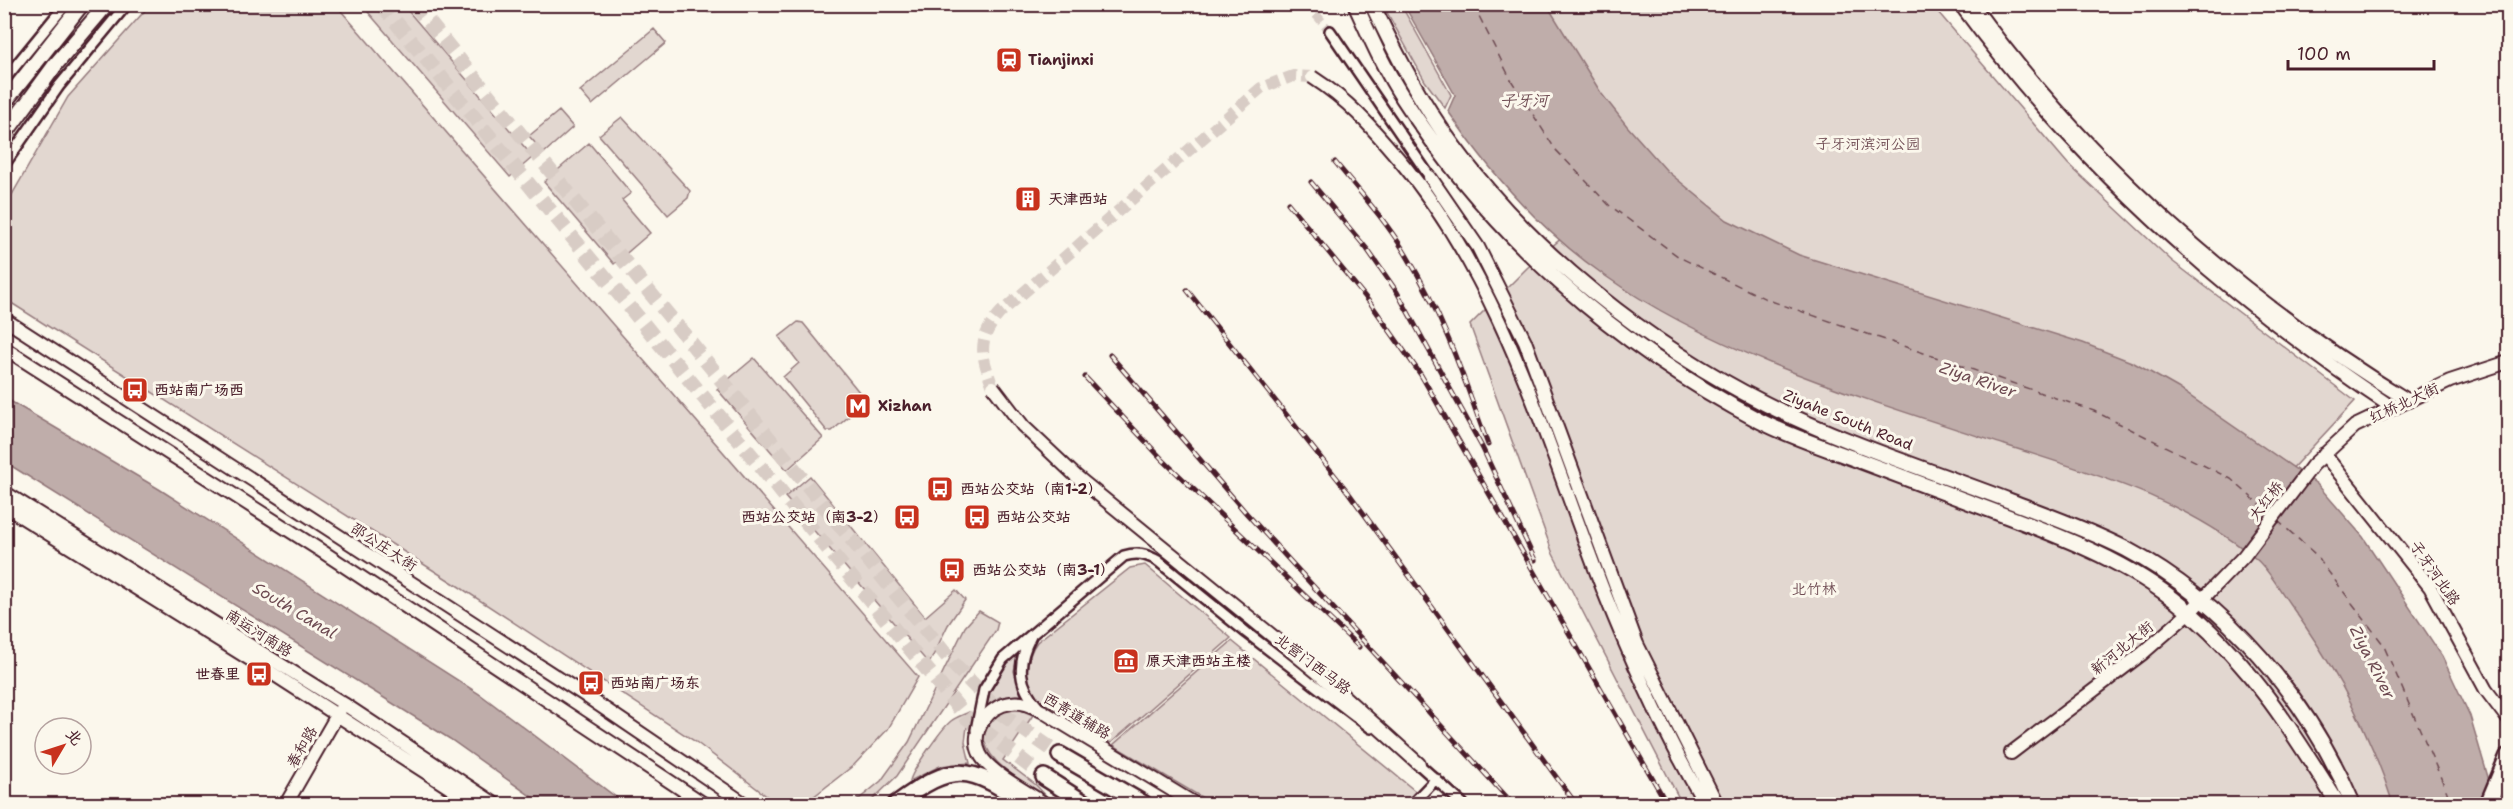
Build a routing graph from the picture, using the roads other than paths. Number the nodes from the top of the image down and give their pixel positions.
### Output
1 (66, 4) edge
2 (82, 4) edge
3 (107, 4) edge
4 (127, 4) edge
5 (1354, 4) edge
6 (1372, 4) edge
7 (1960, 4) edge
8 (1972, 4) edge
9 (1330, 31) tunnel mouth
10 (1312, 77) tunnel mouth
11 (4, 80) edge
12 (4, 103) edge
13 (4, 135) edge
14 (4, 165) edge
15 (1430, 177) joint
16 (4, 319) edge
17 (4, 348) edge
18 (2508, 362) edge
19 (993, 387) tunnel mouth
20 (2409, 401) junction
21 (2393, 408) junction
22 (2324, 454) junction
23 (2313, 465) joint
24 (4, 492) edge
25 (4, 506) edge
26 (2244, 556) joint
27 (2184, 586) junction
28 (2174, 599) junction
29 (2202, 600) junction
30 (2190, 612) junction
31 (1034, 631) junction
32 (341, 709) junction
33 (1042, 711) junction
34 (2508, 719) edge
35 (976, 733) junction
36 (2011, 753) dead end
37 (1060, 756) tunnel mouth
38 (2508, 756) edge
39 (1419, 764) junction
40 (1044, 777) tunnel mouth
41 (1436, 779) junction
42 (286, 804) edge
43 (475, 804) edge
44 (495, 804) edge
45 (704, 804) edge
46 (745, 804) edge
47 (897, 804) edge
48 (1026, 804) edge
49 (1046, 804) edge
50 (1086, 804) edge
51 (1144, 804) edge
52 (1195, 804) edge
53 (1412, 804) edge
54 (1463, 804) edge
55 (1705, 804) edge
56 (1717, 804) edge
57 (2338, 804) edge
58 (2353, 804) edge
59 (2488, 804) edge

1 - 11 street
2 - 12 main road
3 - 13 main road
4 - 14 street
5 - 28 main road
6 - 27 main road, Ziyahe South Road
7 - 21 street
8 - 20 street
9 - 15 street
10 - 55 street, bridge
15 - 56 street, bridge
16 - 46 street, 邵公庄大街
17 - 45 street
18 - 20 street, 红桥北大街
19 - 39 street, bridge
20 - 21 street, 红桥北大街
21 - 22 street, 红桥北大街
22 - 23 street, 红桥北大街
22 - 34 street, 子牙河北路
23 - 26 street, 大红桥
24 - 32 street, 南运河南路
25 - 32 street, 南运河南路
26 - 29 street, 新河北大街
27 - 28 main road
27 - 29 main road, Ziyahe South Road
28 - 30 main road
29 - 30 street, 新河北大街
29 - 58 main road, Ziyahe South Road
30 - 36 street, 新河北大街
30 - 57 main road
31 - 33 street
31 - 35 street
31 - 39 street, 北营门西马路
32 - 42 street, 春和路
32 - 43 street, 南运河南路
32 - 44 street, 南运河南路
33 - 35 street, 西青道辅路
33 - 52 street, 西青道辅路
35 - 49 street
37 - 51 main road
38 - 59 main road
39 - 41 street, 北营门西马路
40 - 50 main road
41 - 53 street
41 - 54 street, 北营门西马路
47 - 48 main road

